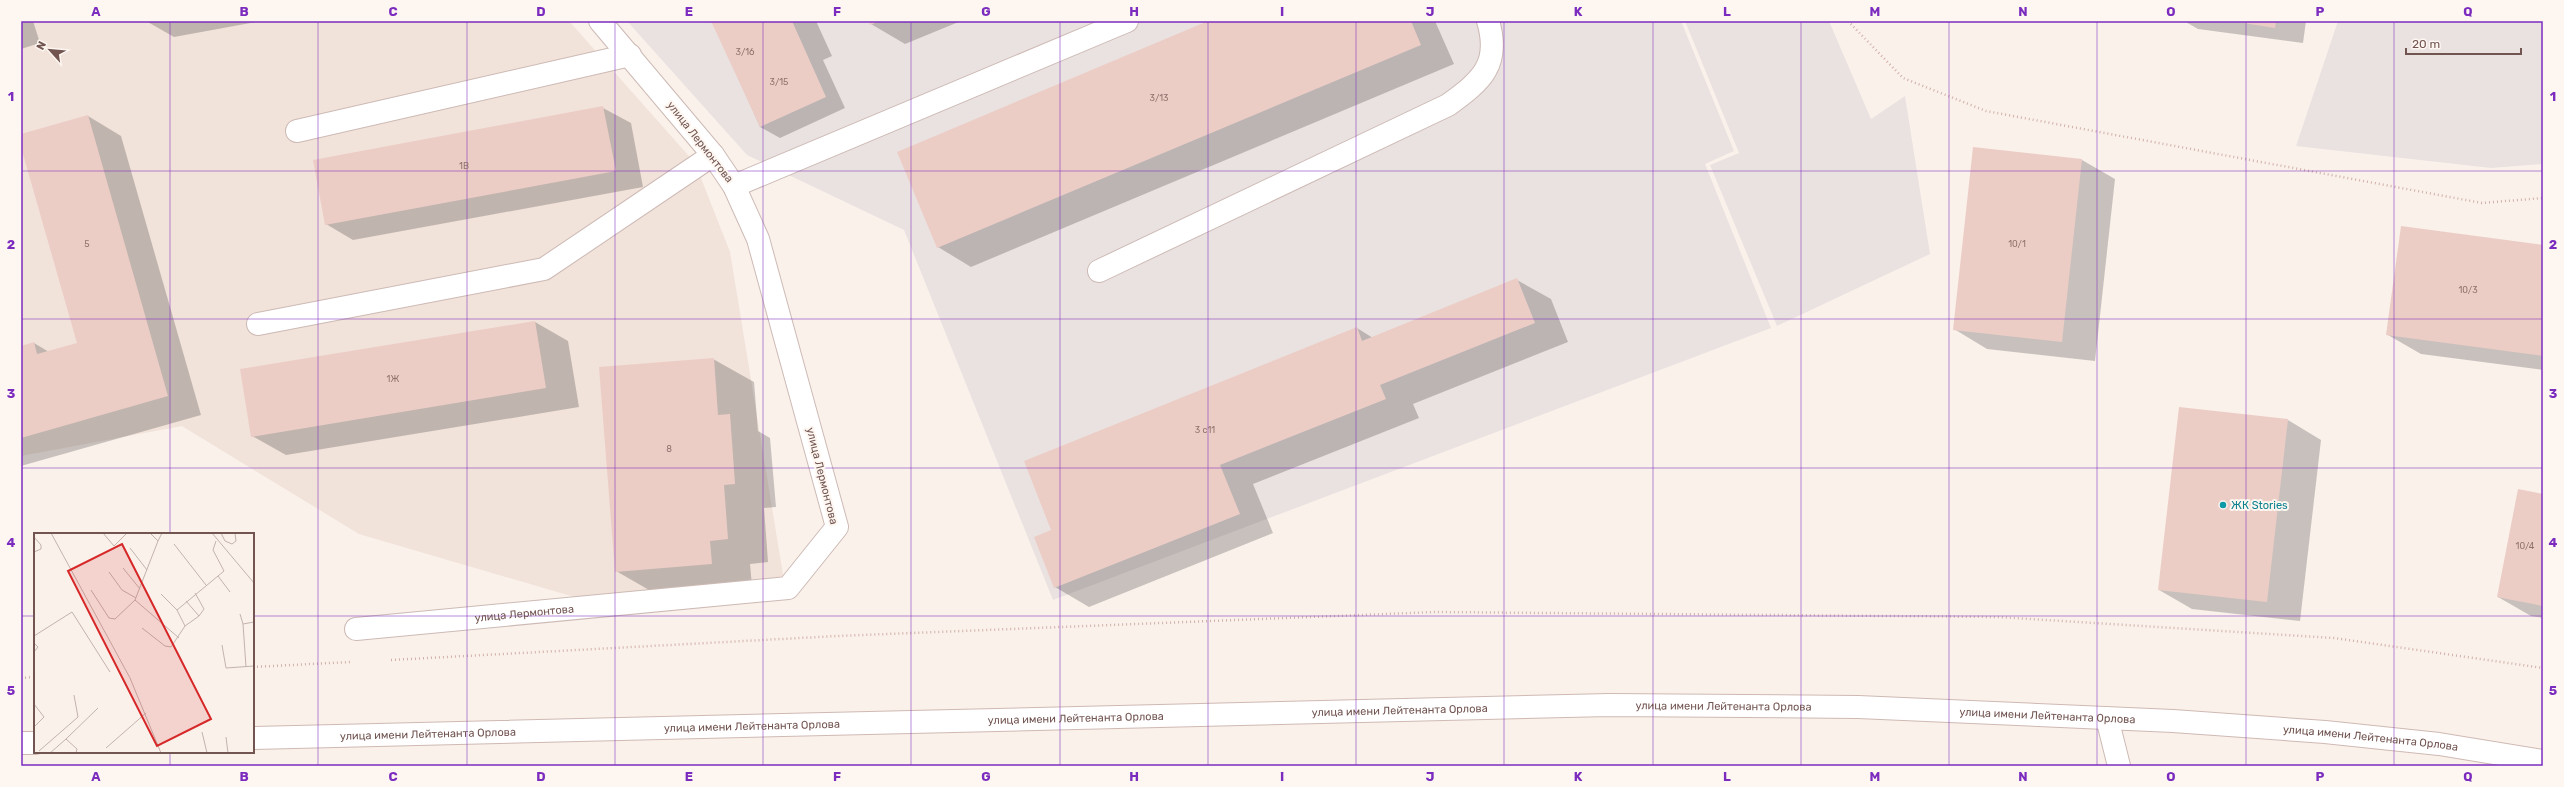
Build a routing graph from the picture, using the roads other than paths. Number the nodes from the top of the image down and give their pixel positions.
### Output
1 (600, 21) edge
2 (1127, 21) edge
3 (1488, 21) edge
4 (630, 55) junction
5 (297, 131) dead end
6 (713, 155) junction
7 (734, 186) junction
8 (1099, 271) dead end
9 (258, 324) dead end
10 (356, 629) dead end
11 (2106, 718) junction
12 (254, 738) edge
13 (21, 743) edge
14 (34, 743) edge
15 (2543, 761) edge
16 (2119, 766) edge

1 - 4 main road, улица Лермонтова
2 - 7 main road
3 - 8 main road
4 - 5 main road
4 - 6 main road, улица Лермонтова
6 - 7 main road, улица Лермонтова
6 - 9 main road
7 - 10 main road, улица Лермонтова
11 - 12 main road, улица имени Лейтенанта Орлова
11 - 15 main road, улица имени Лейтенанта Орлова
11 - 16 main road
13 - 14 main road

